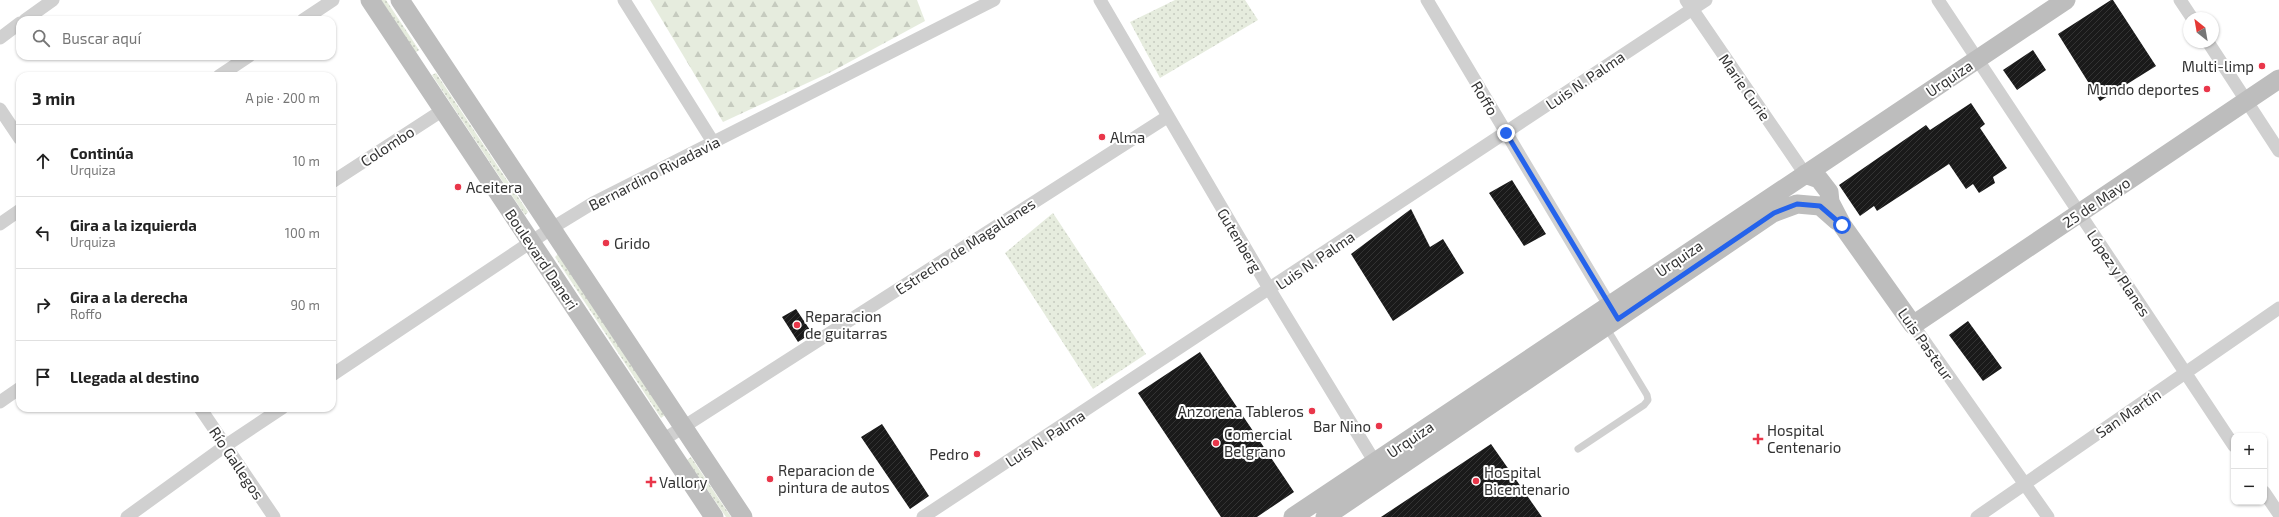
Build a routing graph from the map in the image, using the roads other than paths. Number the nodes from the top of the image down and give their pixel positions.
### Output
1 (53, 0) edge
2 (333, 0) edge
3 (370, 0) edge
4 (400, 0) edge
5 (624, 0) edge
6 (994, 0) edge
7 (1100, 0) edge
8 (1427, 0) edge
9 (1706, 0) edge
10 (1938, 0) edge
11 (2066, 0) edge
12 (2180, 0) edge
13 (1689, 5) edge
14 (2188, 12) edge
15 (31, 16) edge
16 (309, 16) edge
17 (16, 26) edge
18 (0, 38) edge
19 (2212, 48) edge
20 (438, 56) junction
21 (1977, 59) junction
22 (243, 60) edge
23 (417, 70) junction
24 (226, 72) edge
25 (2279, 79) edge
26 (2246, 100) junction
27 (0, 109) edge
28 (443, 110) junction
29 (1167, 117) junction
30 (16, 133) edge
31 (1506, 133) junction
32 (713, 142) junction
33 (2279, 151) edge
34 (1805, 174) junction
35 (336, 179) edge
36 (16, 213) edge
37 (2079, 213) junction
38 (0, 224) edge
39 (1842, 225) junction
40 (552, 228) junction
41 (531, 242) junction
42 (1270, 290) junction
43 (2279, 308) edge
44 (1607, 316) junction
45 (1913, 325) junction
46 (336, 372) edge
47 (2186, 374) junction
48 (16, 391) edge
49 (0, 402) edge
50 (203, 412) edge
51 (276, 412) edge
52 (683, 427) junction
53 (663, 440) junction
54 (2231, 442) edge
55 (225, 446) junction
56 (1578, 449) dead end
57 (1379, 470) junction
58 (2025, 484) junction
59 (2267, 496) edge
60 (2279, 514) edge
61 (127, 517) edge
62 (274, 517) edge
63 (714, 517) edge
64 (743, 517) edge
65 (923, 517) edge
66 (1293, 517) edge
67 (1325, 517) edge
68 (1977, 517) edge
69 (2048, 517) edge

1 - 15 street
2 - 16 street
3 - 23 main road, Boulevard Daneri
4 - 20 main road, Boulevard Daneri
5 - 32 street
6 - 32 street, Bernardino Rivadavia
7 - 29 street, Gutenberg
8 - 31 street, Roffo
9 - 13 street, Luis N. Palma
10 - 21 street, López y Planes
11 - 21 main road, Urquiza
12 - 14 street
13 - 31 street, Luis N. Palma
13 - 34 street, Marie Curie
17 - 18 street
19 - 26 street
20 - 23 main road
20 - 40 main road, Boulevard Daneri
21 - 34 main road, Urquiza
21 - 37 street, López y Planes
22 - 24 street
23 - 28 main road, Boulevard Daneri
25 - 26 main road, 25 de Mayo
26 - 33 street
26 - 37 main road, 25 de Mayo
27 - 30 street
28 - 35 street, Colombo
28 - 41 main road, Boulevard Daneri
29 - 42 street, Gutenberg
29 - 52 street, Estrecho de Magallanes
31 - 42 street, Luis N. Palma
31 - 44 street, Roffo
32 - 40 street, Bernardino Rivadavia
34 - 39 main road, Luis Pasteur
34 - 44 main road, Urquiza
36 - 38 street
37 - 45 main road, 25 de Mayo
37 - 47 street, López y Planes
39 - 44 main road, Urquiza
39 - 45 main road, Luis Pasteur
40 - 41 street, Bernardino Rivadavia
40 - 52 main road, Boulevard Daneri
41 - 46 street, Bernardino Rivadavia
41 - 53 main road, Boulevard Daneri
42 - 57 street, Gutenberg
42 - 65 street, Luis N. Palma
43 - 47 street, San Martín
44 - 56 lane
44 - 57 main road, Urquiza
45 - 58 street, Luis Pasteur
47 - 54 street, López y Planes
47 - 58 street, San Martín
48 - 49 street
50 - 55 street, Río Gallegos
51 - 55 street
52 - 53 street, Estrecho de Magallanes
52 - 64 main road, Boulevard Daneri
53 - 63 main road, Boulevard Daneri
55 - 61 street
55 - 62 street, Río Gallegos
57 - 66 main road, Urquiza
57 - 67 main road, Urquiza
58 - 68 street, San Martín
58 - 69 street, Luis Pasteur
59 - 60 street

